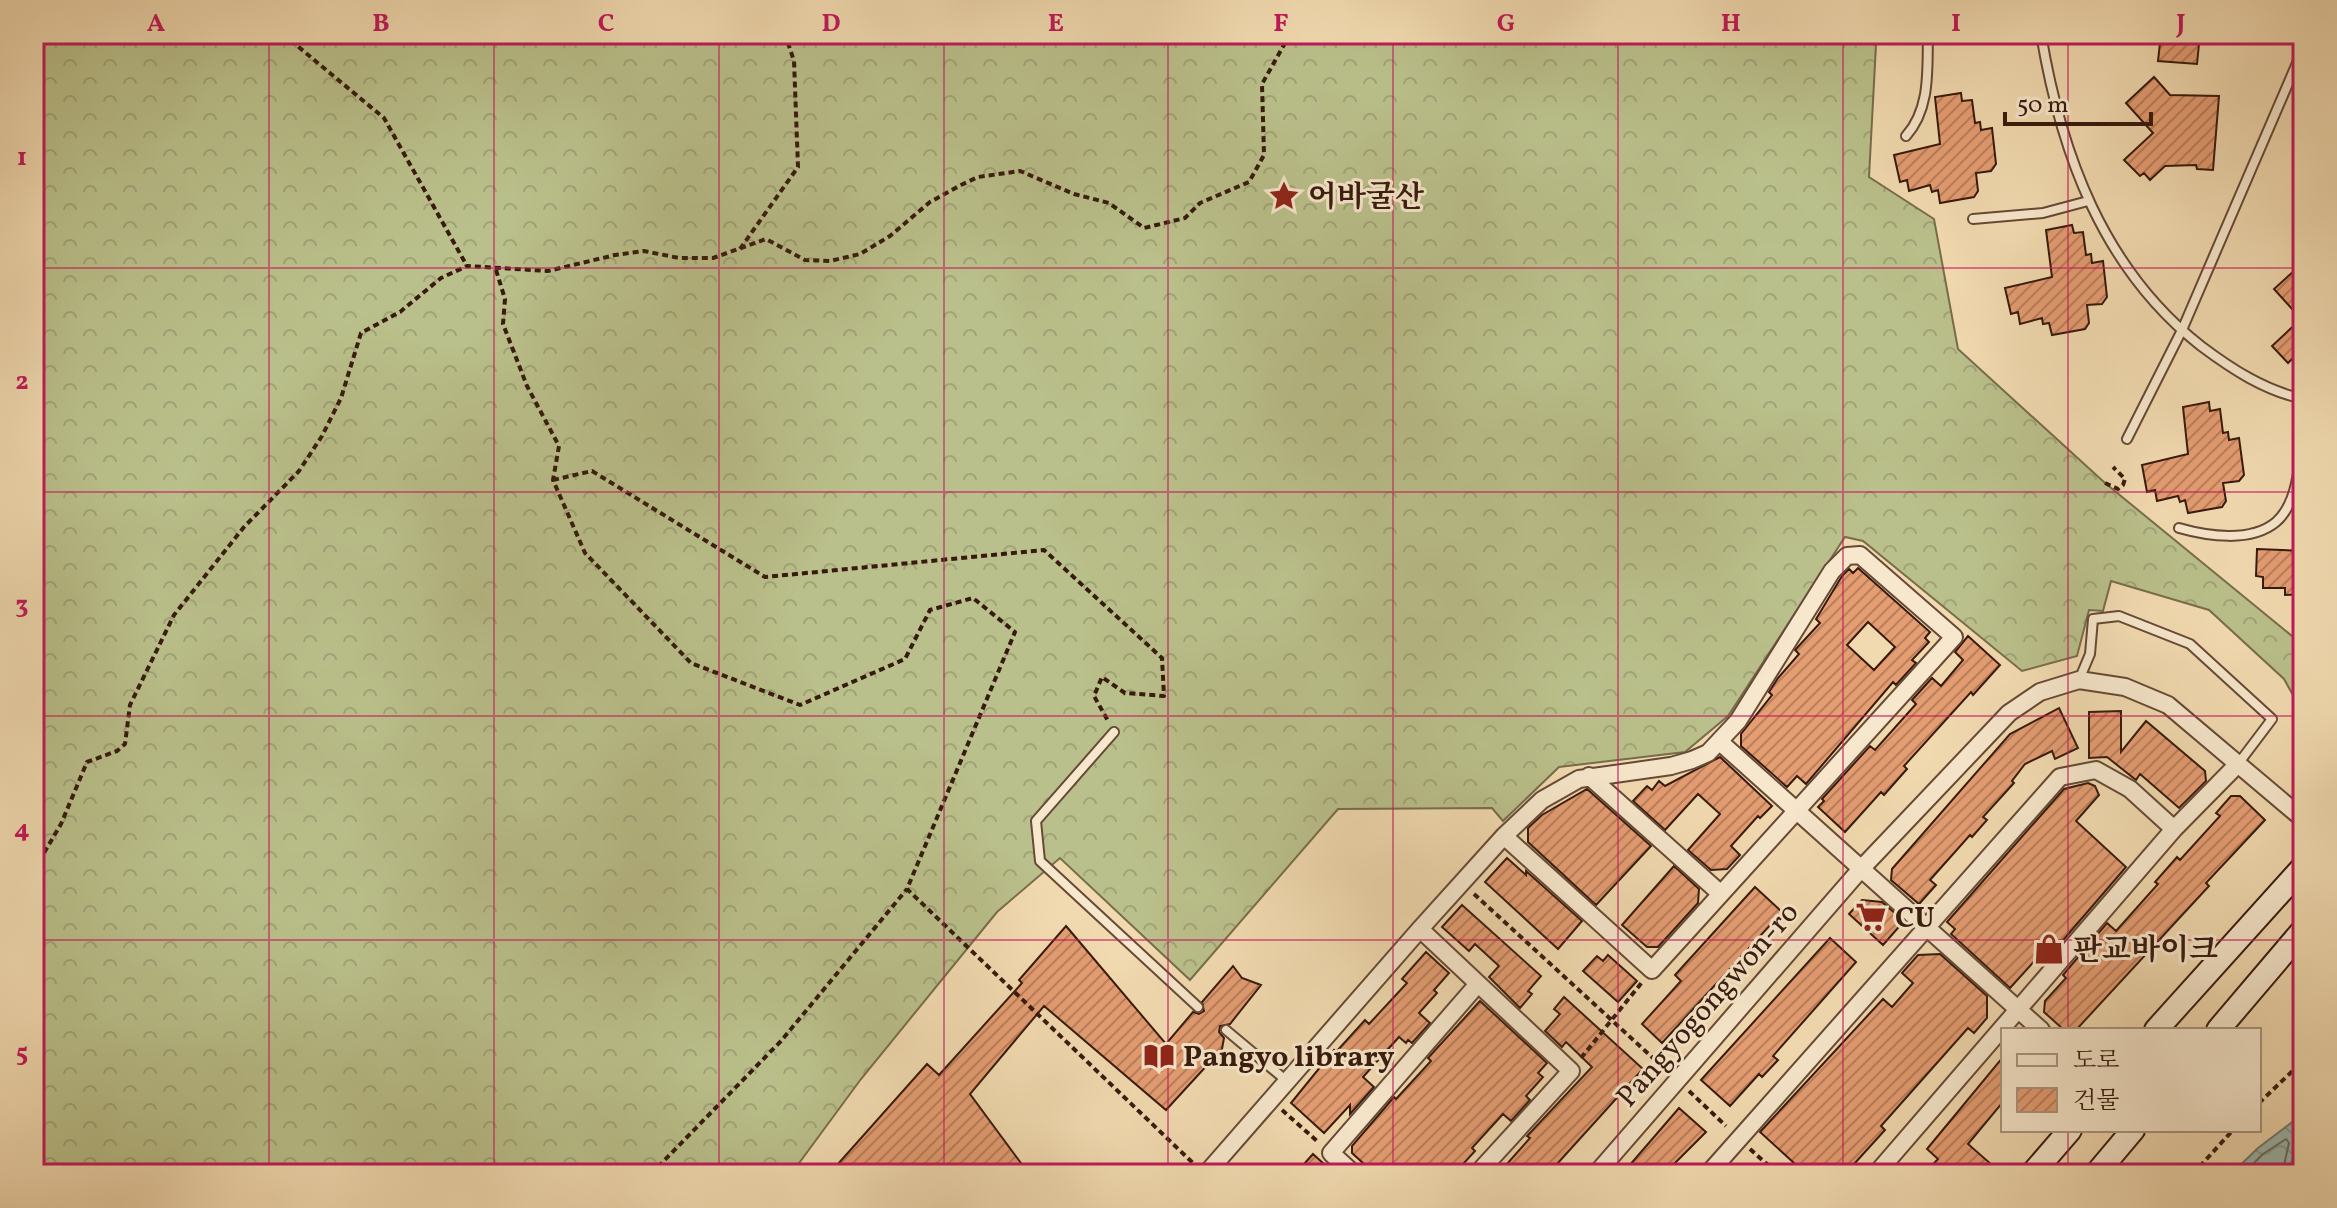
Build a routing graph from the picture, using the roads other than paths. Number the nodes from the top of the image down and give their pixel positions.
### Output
1 (1928, 34) edge
2 (2041, 34) edge
3 (2303, 49) edge
4 (1906, 136) dead end
5 (2088, 201) junction
6 (1973, 219) dead end
7 (2182, 330) junction
8 (2303, 399) edge
9 (2127, 439) dead end
10 (2303, 441) edge
11 (2179, 528) dead end
12 (2079, 680) junction
13 (1114, 732) road end
14 (1720, 742) junction
15 (2238, 764) junction
16 (1589, 776) junction
17 (1797, 812) junction
18 (2303, 819) edge
19 (2174, 829) junction
20 (1504, 836) junction
21 (2303, 867) edge
22 (1860, 870) junction
23 (1721, 894) junction
24 (1924, 927) junction
25 (1420, 929) junction
26 (2303, 930) edge
27 (1477, 985) junction
28 (1198, 1007) dead end
29 (2019, 1011) junction
30 (2004, 1028) edge
31 (2039, 1028) edge
32 (2158, 1028) edge
33 (2220, 1028) edge
34 (1226, 1030) dead end
35 (2001, 1032) edge
36 (1288, 1083) junction
37 (2068, 1132) edge
38 (2131, 1132) edge
39 (1202, 1171) edge
40 (1354, 1174) edge
41 (1477, 1174) edge
42 (1596, 1174) edge
43 (1708, 1174) edge
44 (1876, 1174) edge
45 (2032, 1174) edge
46 (2096, 1174) edge

1 - 4 lane
2 - 5 lane
3 - 7 lane
5 - 6 lane
5 - 7 lane
7 - 8 lane
7 - 9 lane
10 - 11 lane
12 - 15 street, Pangyogongwon-ro
12 - 15 lane
12 - 22 street, Pangyogongwon-ro
13 - 28 lane
14 - 16 street
14 - 17 street
14 - 17 street
15 - 18 street, Pangyogongwon-ro
15 - 19 street
16 - 20 street
16 - 23 street
17 - 22 street
17 - 23 street
19 - 24 street
19 - 29 street
20 - 23 street
20 - 25 street
21 - 32 main road
22 - 24 street
22 - 42 street, Pangyogongwon-ro
24 - 29 street
24 - 43 street
25 - 27 street
25 - 36 street
26 - 33 main road
27 - 40 street
27 - 41 street
29 - 30 street
29 - 31 street
34 - 36 lane
35 - 44 street
36 - 39 street
37 - 45 main road
38 - 46 main road

